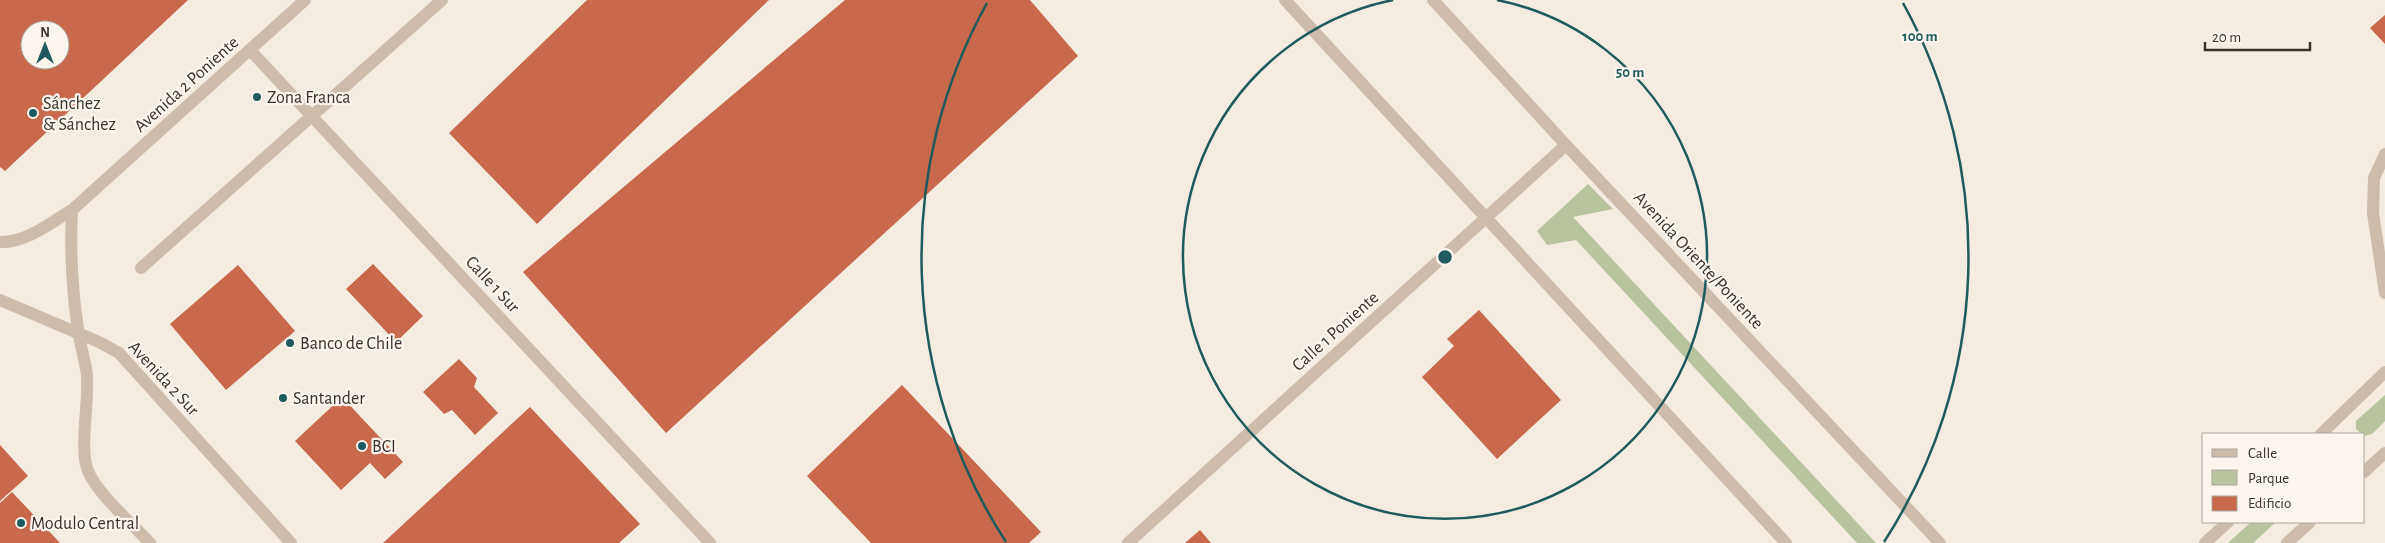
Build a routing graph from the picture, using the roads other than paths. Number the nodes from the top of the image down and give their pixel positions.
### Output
1 (305, 0) edge
2 (442, 0) edge
3 (1285, 0) edge
4 (1433, 0) edge
5 (250, 50) junction
6 (312, 116) junction
7 (1566, 145) junction
8 (2385, 154) edge
9 (72, 210) junction
10 (1486, 219) junction
11 (0, 242) edge
12 (141, 268) dead end
13 (2385, 293) edge
14 (0, 300) edge
15 (79, 335) junction
16 (2385, 372) edge
17 (2322, 433) edge
18 (2385, 453) edge
19 (2365, 471) edge
20 (2227, 523) edge
21 (2309, 523) edge
22 (150, 543) edge
23 (291, 543) edge
24 (710, 543) edge
25 (1128, 543) edge
26 (1786, 543) edge
27 (1940, 543) edge
28 (2205, 543) edge
29 (2287, 543) edge

1 - 5 street, Avenida 2 Poniente
2 - 6 street
3 - 10 street
4 - 7 street, Avenida Oriente/Poniente
5 - 6 street, Calle 1 Sur
5 - 9 street, Avenida 2 Poniente
6 - 12 street
6 - 24 street, Calle 1 Sur
7 - 10 street, Calle 1 Poniente
7 - 27 street, Avenida Oriente/Poniente
8 - 13 street
9 - 11 street, Avenida 2 Poniente
9 - 15 street
10 - 25 street, Calle 1 Poniente
10 - 26 street
14 - 15 street, Avenida 2 Sur
15 - 22 street
15 - 23 street, Avenida 2 Sur
16 - 17 street
18 - 19 street
20 - 28 street
21 - 29 street

